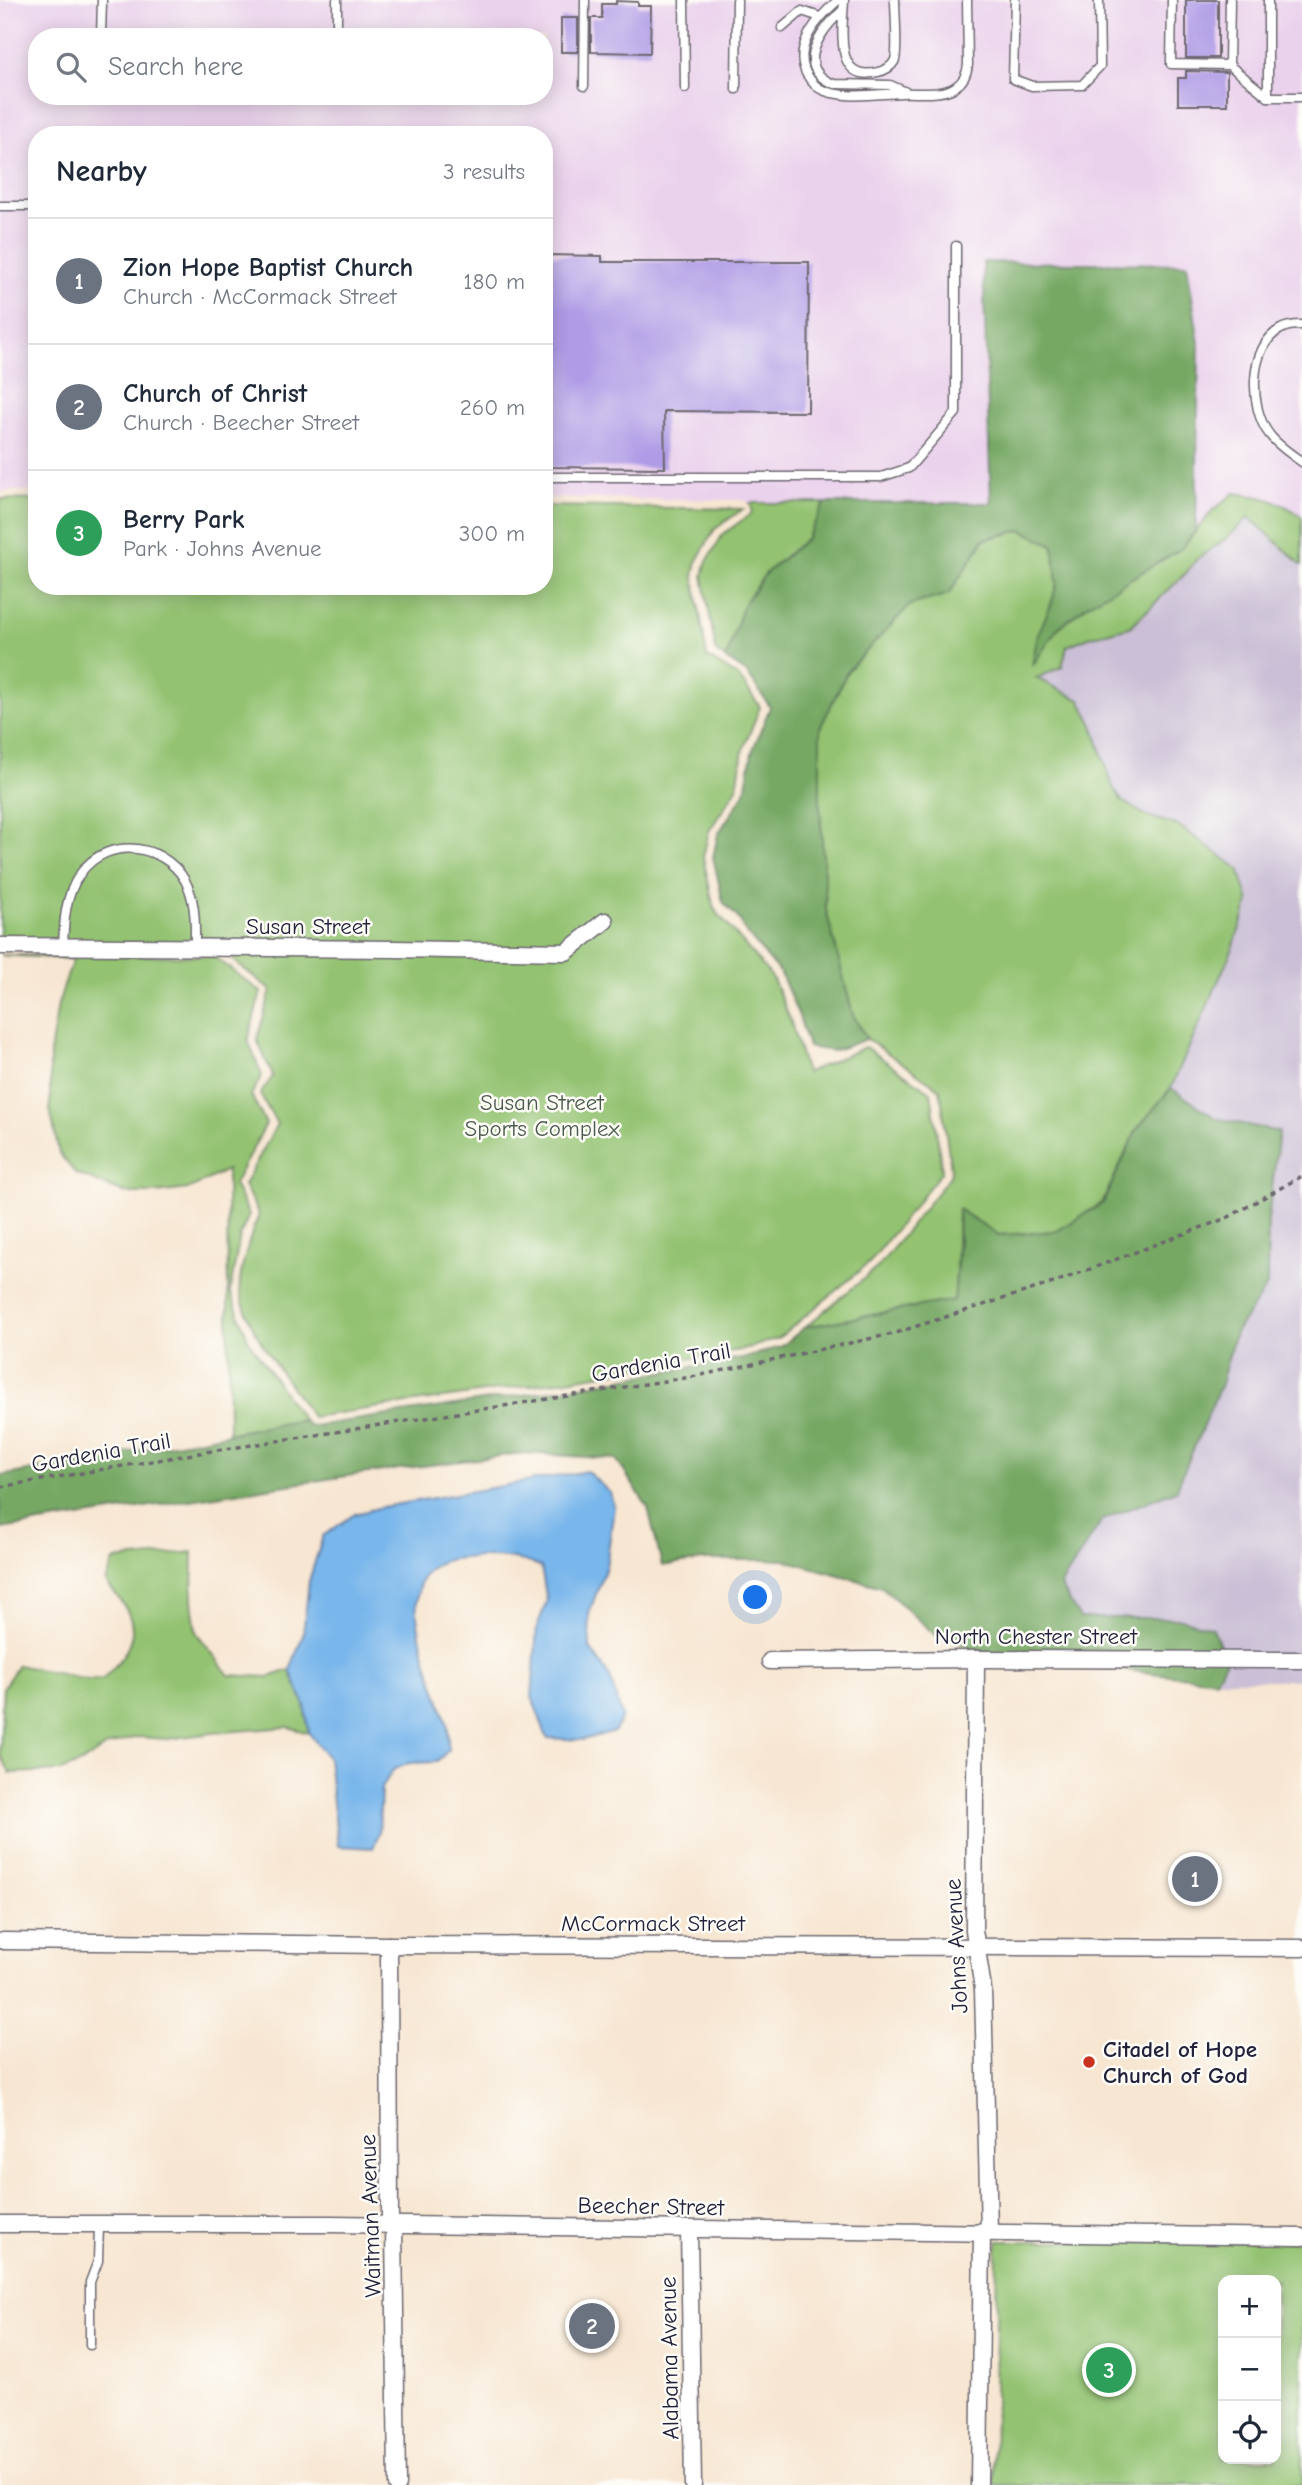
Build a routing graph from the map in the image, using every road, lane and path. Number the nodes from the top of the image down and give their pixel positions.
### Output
1 (102, 0) edge
2 (337, 0) edge
3 (585, 0) edge
4 (684, 0) edge
5 (737, 0) edge
6 (838, 0) edge
7 (844, 0) edge
8 (895, 0) edge
9 (967, 0) edge
10 (1015, 0) edge
11 (1099, 0) edge
12 (1172, 0) edge
13 (1230, 0) edge
14 (1268, 0) edge
15 (843, 10) junction
16 (820, 17) junction
17 (101, 28) edge
18 (337, 28) edge
19 (782, 28) dead end
20 (1229, 65) junction
21 (584, 86) dead end
22 (685, 88) dead end
23 (736, 89) dead end
24 (909, 93) junction
25 (1268, 97) junction
26 (1302, 97) edge
27 (0, 206) edge
28 (28, 206) edge
29 (956, 246) dead end
30 (1302, 325) edge
31 (1302, 462) edge
32 (553, 477) edge
33 (605, 921) dead end
34 (0, 946) edge
35 (63, 947) junction
36 (195, 948) junction
37 (1302, 1176) edge
38 (0, 1487) edge
39 (976, 1659) junction
40 (1302, 1660) edge
41 (770, 1661) dead end
42 (4, 1941) dead end
43 (389, 1945) junction
44 (978, 1948) junction
45 (1302, 1948) edge
46 (99, 2223) junction
47 (0, 2224) edge
48 (394, 2225) junction
49 (689, 2230) junction
50 (985, 2231) junction
51 (1302, 2237) edge
52 (90, 2345) dead end
53 (397, 2485) edge
54 (693, 2485) edge
55 (979, 2485) edge

1 - 17 lane
2 - 18 lane
3 - 21 lane
4 - 22 lane
5 - 23 lane
6 - 16 lane
7 - 15 lane
8 - 15 lane
9 - 24 lane
10 - 11 lane
12 - 20 lane
13 - 20 lane
14 - 25 lane
15 - 24 lane
16 - 19 lane
16 - 24 lane
20 - 25 lane
25 - 26 lane
27 - 28 lane
29 - 32 lane
30 - 31 lane
33 - 36 street, Susan Street
34 - 35 street, Susan Street
35 - 36 street, Susan Street
35 - 36 lane
37 - 38 path, Gardenia Trail
39 - 40 street, North Chester Street
39 - 41 street, North Chester Street
39 - 44 street, Johns Avenue
42 - 43 street, McCormack Street
43 - 44 street, McCormack Street
43 - 48 street, Waitman Avenue
44 - 45 street, McCormack Street
44 - 50 street, Johns Avenue
46 - 47 street, Beecher Street
46 - 48 street, Beecher Street
46 - 52 lane
48 - 49 street, Beecher Street
48 - 53 street, Waitman Avenue
49 - 50 street, Beecher Street
49 - 54 street, Alabama Avenue
50 - 51 street, Beecher Street
50 - 55 street, Johns Avenue

